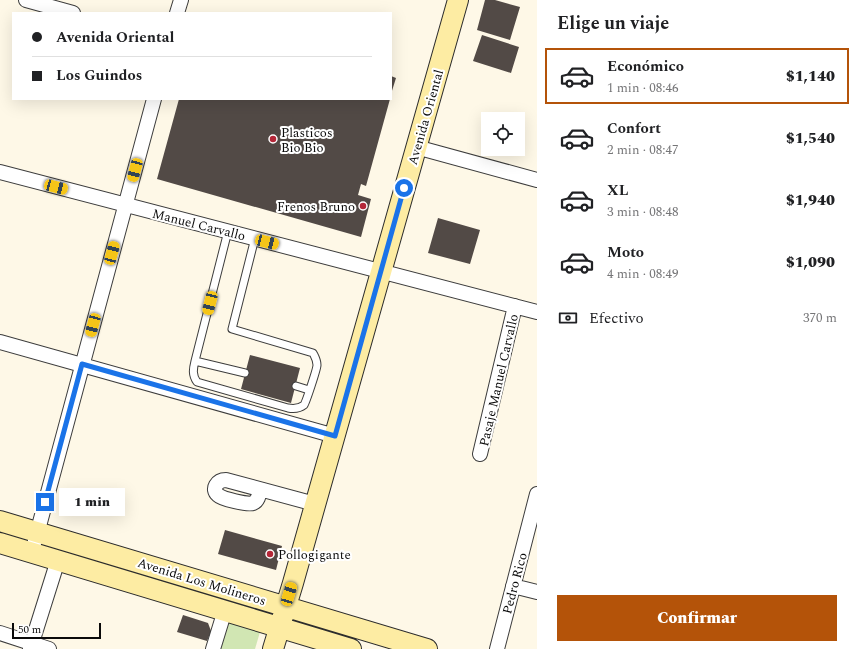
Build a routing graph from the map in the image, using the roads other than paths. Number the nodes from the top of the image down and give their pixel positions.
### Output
1 (26, 0) edge
2 (180, 0) edge
3 (458, 0) edge
4 (69, 12) edge
5 (177, 12) edge
6 (154, 100) edge
7 (416, 147) junction
8 (0, 172) edge
9 (537, 180) edge
10 (125, 205) junction
11 (228, 231) junction
12 (255, 238) junction
13 (381, 271) junction
14 (515, 306) junction
15 (537, 312) edge
16 (0, 342) edge
17 (195, 360) junction
18 (82, 364) junction
19 (245, 373) dead end
20 (296, 386) dead end
21 (309, 390) junction
22 (335, 436) junction
23 (480, 454) dead end
24 (260, 490) dead end
25 (537, 494) edge
26 (315, 504) junction
27 (535, 514) edge
28 (0, 521) edge
29 (37, 532) junction
30 (0, 543) edge
31 (32, 552) junction
32 (58, 560) junction
33 (513, 586) junction
34 (537, 592) edge
35 (286, 606) junction
36 (225, 610) junction
37 (279, 627) junction
38 (0, 633) edge
39 (31, 646) edge
40 (49, 649) edge
41 (213, 649) edge
42 (273, 649) edge
43 (351, 649) edge
44 (427, 649) edge
45 (497, 649) edge

1 - 4 street
2 - 5 street
3 - 7 street, Avenida Oriental
6 - 10 street
7 - 9 street
7 - 13 street, Avenida Oriental
8 - 10 street, Manuel Carvallo
10 - 11 street, Manuel Carvallo
10 - 18 street
11 - 12 street, Manuel Carvallo
11 - 17 lane
12 - 13 street, Manuel Carvallo
12 - 21 lane
13 - 14 street, Manuel Carvallo
13 - 22 street, Avenida Oriental
14 - 15 street, Manuel Carvallo
14 - 23 street, Pasaje Manuel Carvallo
16 - 18 street
17 - 19 lane
17 - 21 lane
18 - 22 street
18 - 29 street
20 - 21 lane
22 - 26 street, Avenida Oriental
24 - 26 street
25 - 27 street, Pedro Rico
26 - 35 street, Avenida Oriental
27 - 33 street, Pedro Rico
28 - 29 street, Avenida Los Molineros
29 - 31 street
29 - 35 street, Avenida Los Molineros
30 - 31 street, Avenida Los Molineros
31 - 32 street, Avenida Los Molineros
32 - 36 street, Avenida Los Molineros
32 - 39 street
33 - 34 street
33 - 45 street, Pedro Rico
35 - 37 street, Avenida Oriental
35 - 44 street, Avenida Los Molineros
36 - 37 street, Avenida Los Molineros
36 - 41 street
37 - 42 street, Avenida Oriental
37 - 43 street, Avenida Los Molineros
38 - 39 street
39 - 40 street

